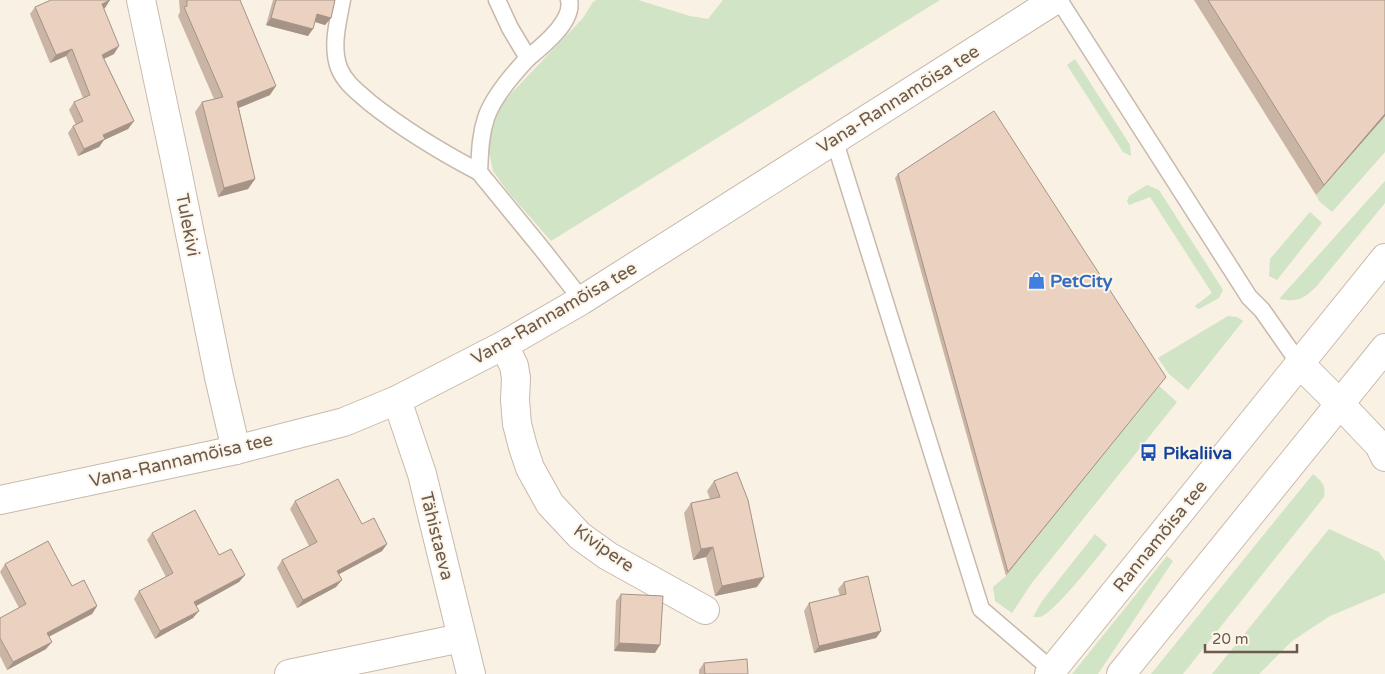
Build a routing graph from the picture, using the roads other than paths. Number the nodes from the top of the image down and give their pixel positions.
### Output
1 (141, 0) edge
2 (342, 0) edge
3 (497, 0) edge
4 (569, 0) edge
5 (1057, 0) edge
6 (528, 58) junction
7 (834, 139) junction
8 (479, 172) junction
9 (1385, 258) edge
10 (582, 300) junction
11 (504, 345) junction
12 (1385, 348) edge
13 (1299, 363) junction
14 (397, 400) junction
15 (1340, 404) junction
16 (236, 450) junction
17 (1385, 457) edge
18 (0, 500) edge
19 (705, 610) dead end
20 (461, 638) junction
21 (1050, 672) edge
22 (289, 674) edge
23 (471, 674) edge
24 (1121, 674) edge

1 - 16 street, Tulekivi
2 - 8 lane
3 - 6 lane
4 - 6 lane
5 - 7 street, Vana-Rannamõisa tee
5 - 13 lane
6 - 8 lane
7 - 10 street, Vana-Rannamõisa tee
7 - 21 lane
8 - 10 lane
9 - 13 street, Rannamõisa tee
10 - 11 street, Vana-Rannamõisa tee
11 - 14 street, Vana-Rannamõisa tee
11 - 19 street, Kivipere
12 - 15 street
13 - 15 street
13 - 21 street, Rannamõisa tee
14 - 16 street, Vana-Rannamõisa tee
14 - 20 street, Tähistaeva
15 - 17 street
15 - 24 street
16 - 18 street, Vana-Rannamõisa tee
20 - 22 street
20 - 23 street, Tähistaeva

